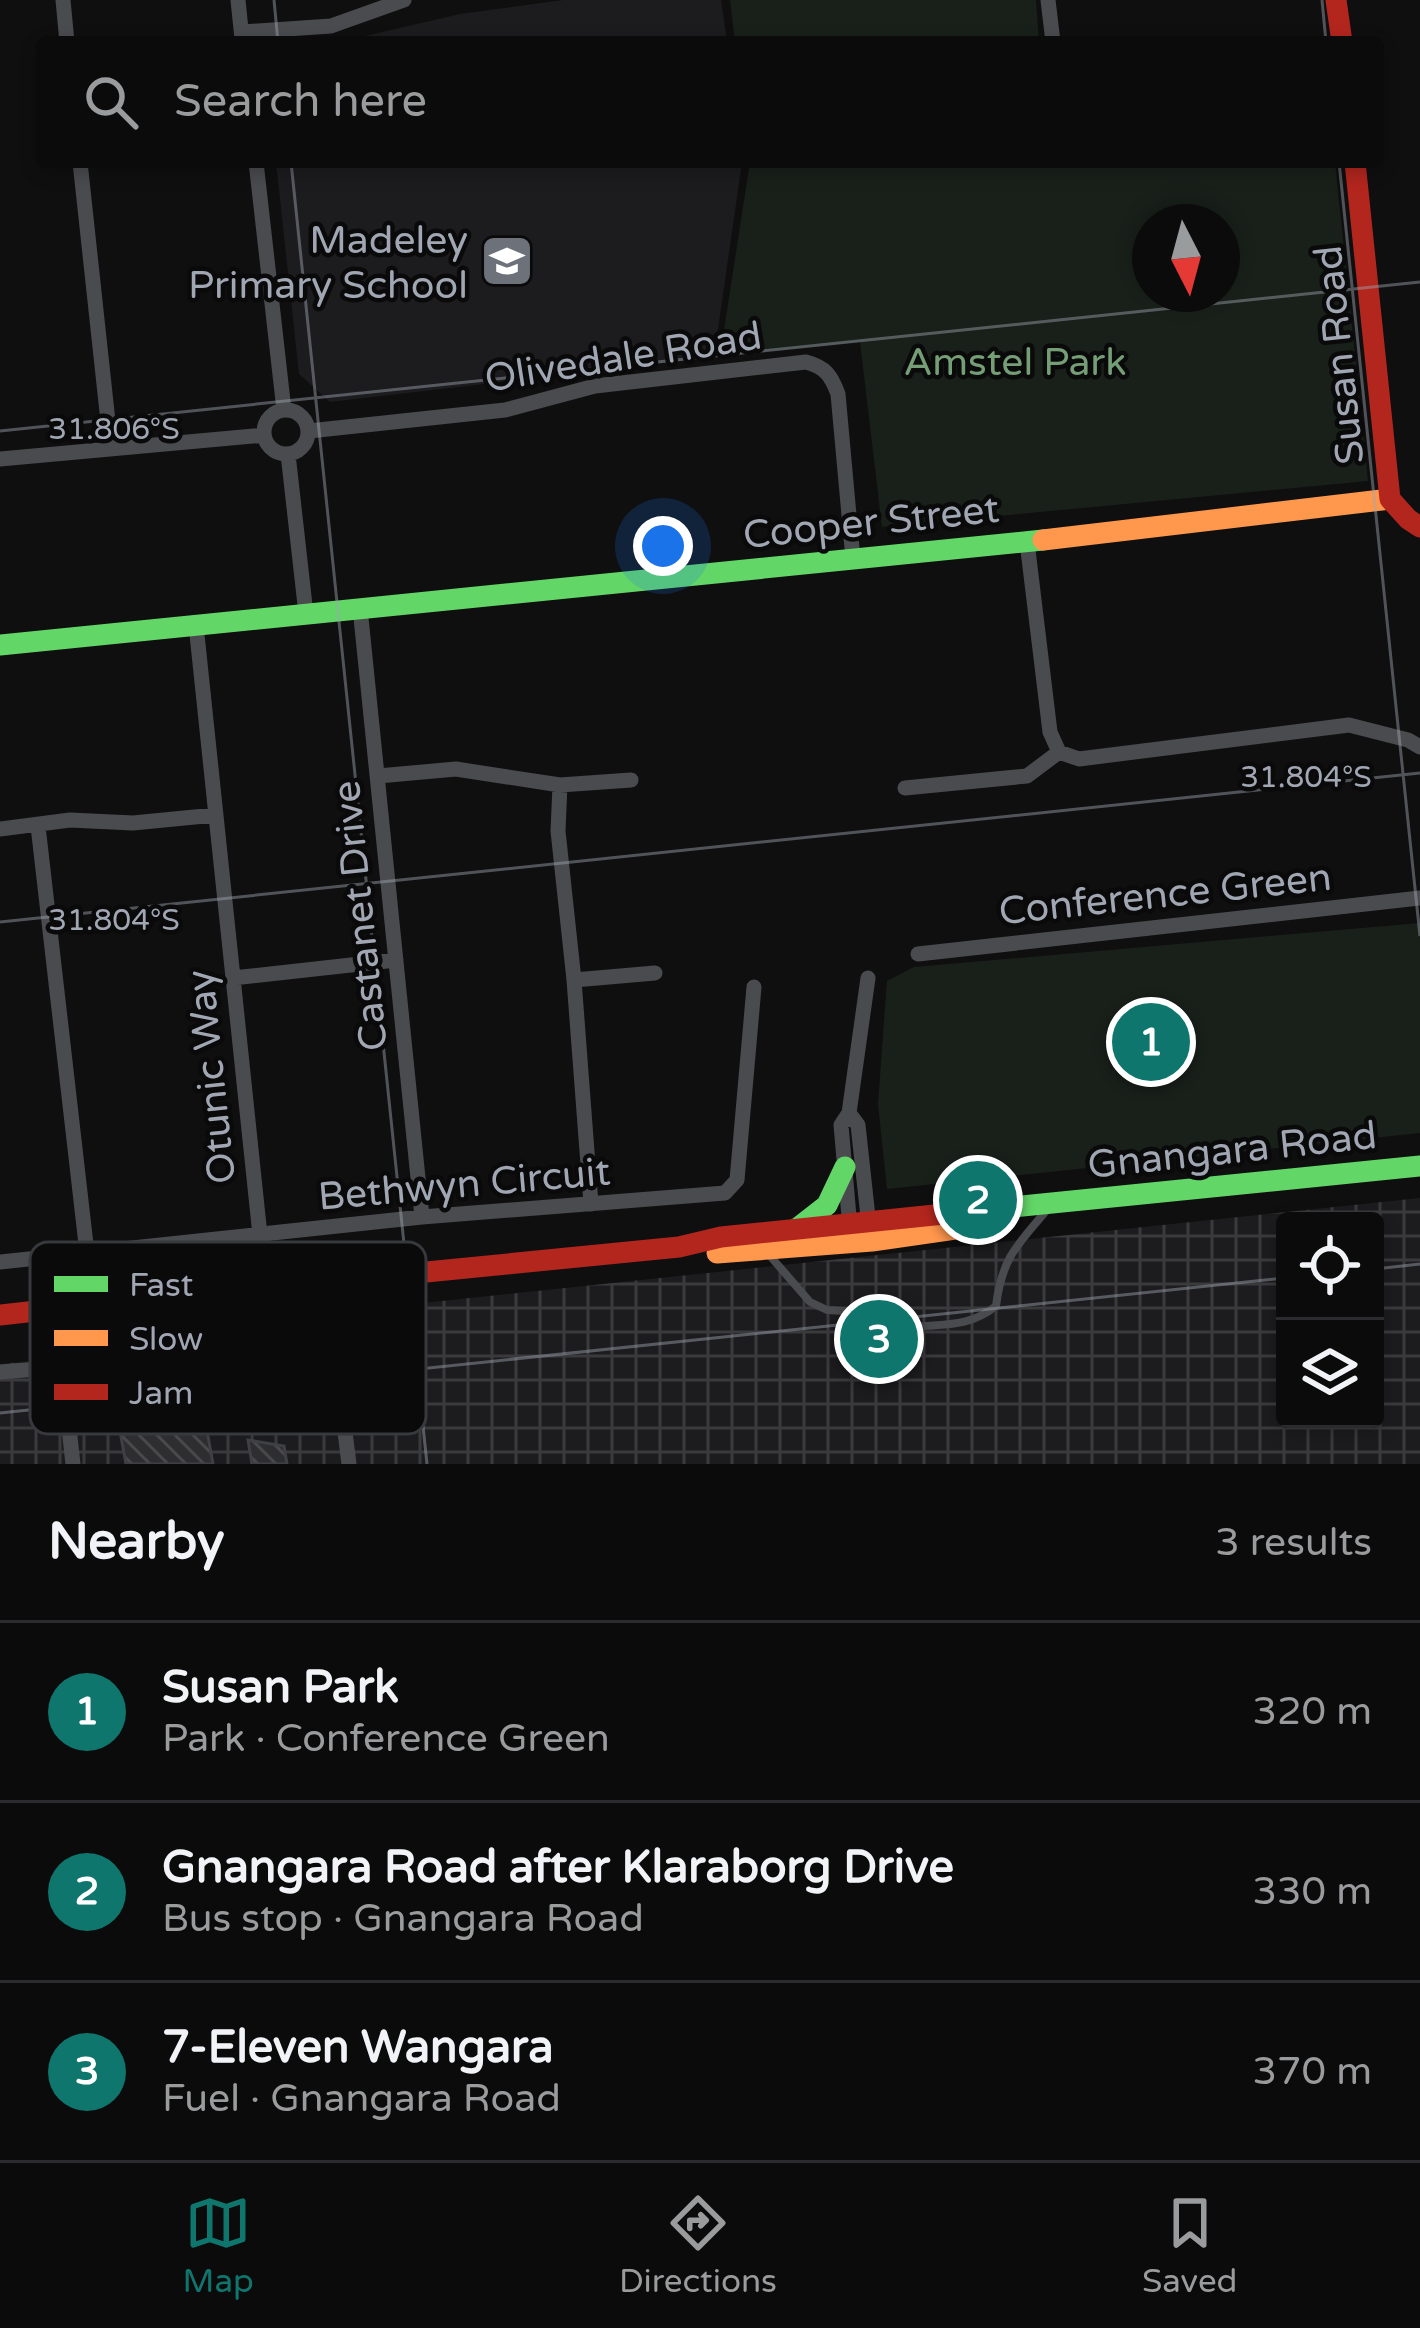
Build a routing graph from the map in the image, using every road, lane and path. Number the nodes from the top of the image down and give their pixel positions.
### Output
1 (63, 0) edge
2 (238, 0) edge
3 (404, 0) edge
4 (1048, 0) edge
5 (1336, 0) edge
6 (66, 36) edge
7 (242, 36) edge
8 (250, 36) edge
9 (1051, 36) edge
10 (1341, 36) edge
11 (81, 168) edge
12 (257, 168) edge
13 (1356, 168) edge
14 (284, 410) junction
15 (309, 431) junction
16 (264, 435) junction
17 (111, 449) junction
18 (288, 454) junction
19 (0, 459) edge
20 (1390, 499) junction
21 (1420, 526) edge
22 (1027, 542) junction
23 (853, 559) junction
24 (360, 608) junction
25 (306, 614) junction
26 (196, 626) junction
27 (0, 645) edge
28 (1420, 748) edge
29 (1059, 752) junction
30 (378, 776) junction
31 (631, 780) dead end
32 (560, 785) junction
33 (905, 788) dead end
34 (215, 815) junction
35 (38, 826) junction
36 (0, 829) edge
37 (1420, 898) edge
38 (918, 954) dead end
39 (397, 960) junction
40 (656, 973) dead end
41 (233, 978) junction
42 (868, 978) dead end
43 (574, 980) junction
44 (754, 987) dead end
45 (848, 1113) junction
46 (1420, 1166) edge
47 (844, 1167) junction
48 (591, 1204) junction
49 (1052, 1204) junction
50 (422, 1217) junction
51 (793, 1231) junction
52 (861, 1233) junction
53 (260, 1235) junction
54 (86, 1242) edge
55 (193, 1242) edge
56 (679, 1247) junction
57 (766, 1251) junction
58 (30, 1259) edge
59 (0, 1262) edge
60 (426, 1272) edge
61 (30, 1312) edge
62 (0, 1315) edge
63 (30, 1369) edge
64 (0, 1372) edge
65 (70, 1434) edge
66 (345, 1434) edge
67 (73, 1464) edge
68 (349, 1464) edge

1 - 6 street
2 - 7 street
3 - 8 street
4 - 9 street
5 - 10 main road
11 - 17 street
12 - 14 street
13 - 20 main road, Susan Road
14 - 15 street
14 - 16 street
15 - 18 street
15 - 23 street, Olivedale Road
16 - 17 street
16 - 18 street
17 - 19 street
18 - 25 street
20 - 21 main road, Susan Road
20 - 22 main road, Cooper Street
22 - 23 main road, Cooper Street
22 - 29 street
23 - 24 main road, Cooper Street
24 - 25 main road, Cooper Street
24 - 30 street, Castanet Drive
25 - 26 main road, Cooper Street
26 - 27 main road, Cooper Street
26 - 34 street, Otunic Way
28 - 29 street
29 - 33 street
30 - 32 street
30 - 39 street, Castanet Drive
31 - 32 street
32 - 43 street
34 - 35 street
34 - 41 street, Otunic Way
35 - 36 street
35 - 54 street
37 - 38 street, Conference Green
39 - 41 street
39 - 50 street, Castanet Drive
40 - 43 street
41 - 53 street, Otunic Way
42 - 45 street
43 - 48 street
44 - 48 street, Bethwyn Circuit
45 - 47 street
45 - 52 street
46 - 49 main road, Gnangara Road
47 - 51 main road
47 - 52 street
48 - 50 street, Bethwyn Circuit
49 - 52 main road, Gnangara Road
49 - 57 lane
50 - 53 street, Bethwyn Circuit
51 - 52 main road, Gnangara Road
51 - 56 main road, Gnangara Road
52 - 57 main road, Gnangara Road
53 - 55 street, Bethwyn Circuit
56 - 57 main road, Gnangara Road
56 - 60 main road, Gnangara Road
58 - 59 street, Bethwyn Circuit
61 - 62 main road, Gnangara Road
63 - 64 street
65 - 67 street
66 - 68 street

